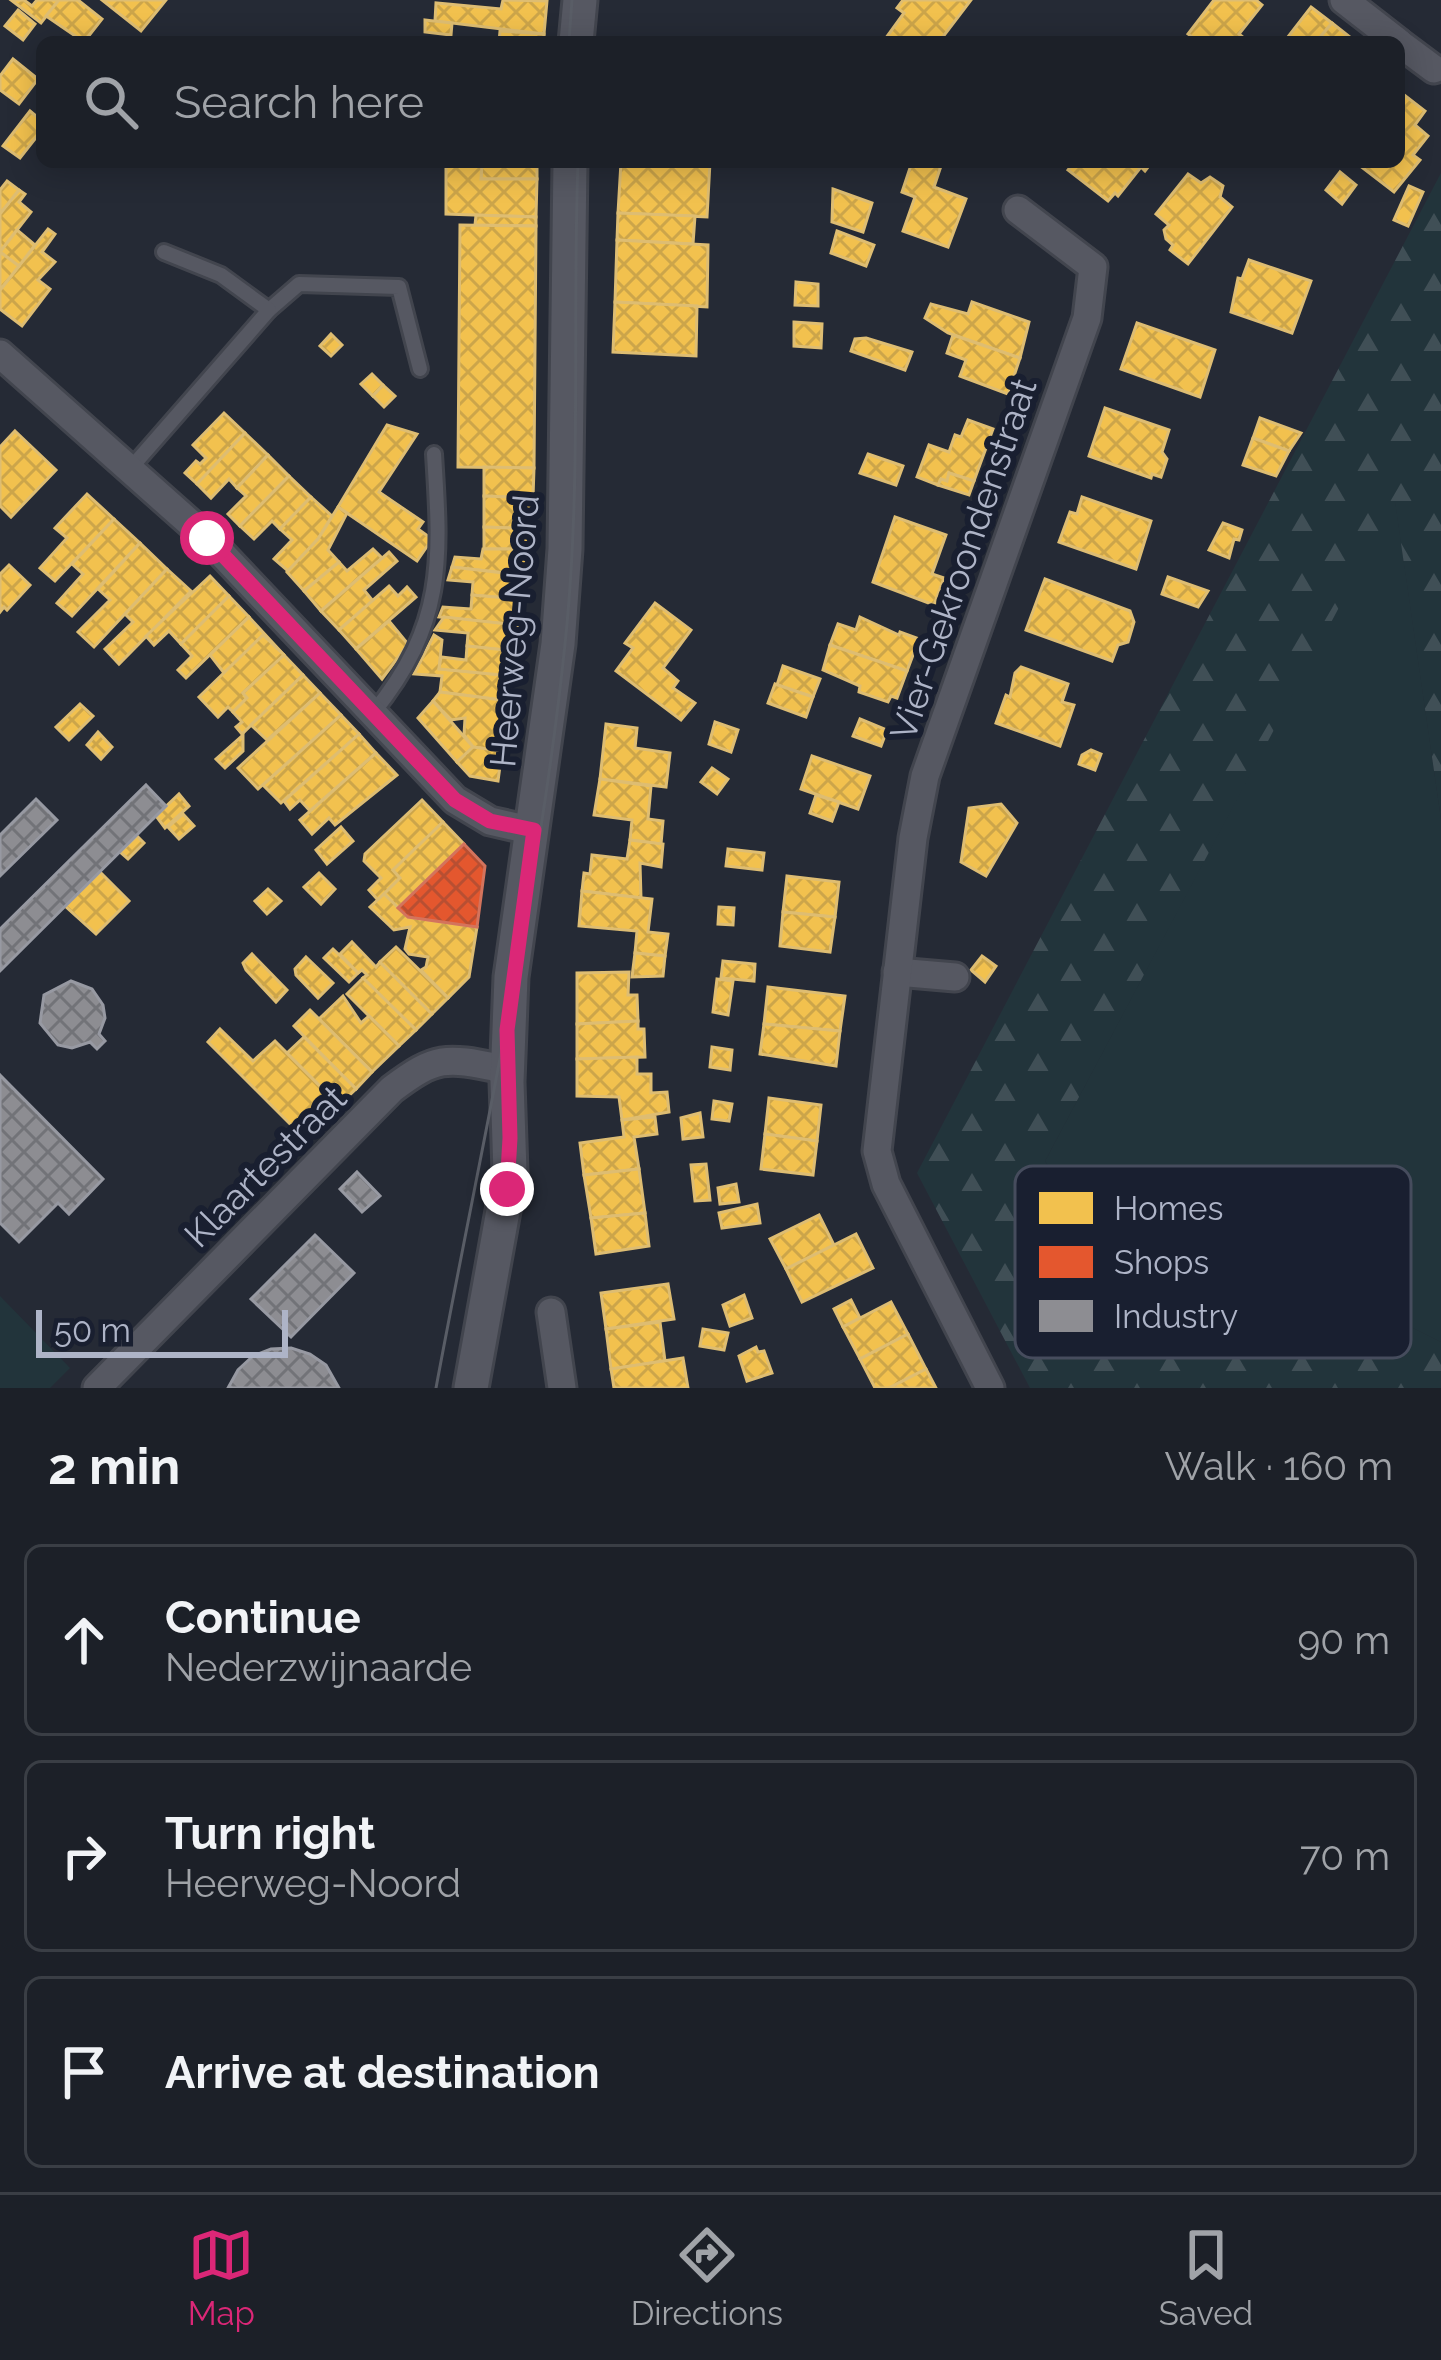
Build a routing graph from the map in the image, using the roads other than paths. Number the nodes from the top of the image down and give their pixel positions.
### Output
1 (580, 0) edge
2 (1344, 0) edge
3 (577, 36) edge
4 (1391, 36) edge
5 (1405, 47) edge
6 (1434, 69) dead end
7 (570, 168) edge
8 (1018, 210) dead end
9 (164, 252) dead end
10 (269, 310) junction
11 (0, 354) edge
12 (420, 369) dead end
13 (434, 454) dead end
14 (130, 469) junction
15 (374, 712) junction
16 (534, 830) junction
17 (896, 972) junction
18 (955, 977) dead end
19 (506, 1082) junction
20 (551, 1312) dead end
21 (97, 1388) edge
22 (471, 1388) edge
23 (562, 1388) edge
24 (990, 1388) edge

1 - 3 street
2 - 4 street
5 - 6 street
7 - 16 street, Heerweg-Noord
8 - 17 street, Vier-Gekroondenstraat
9 - 10 lane
10 - 12 lane
10 - 14 lane
11 - 14 street
13 - 15 lane
14 - 15 street
15 - 16 street
16 - 19 street, Heerweg-Noord
17 - 18 street
17 - 24 street, Vier-Gekroondenstraat
19 - 21 street, Klaartestraat
19 - 22 street, Heerweg-Noord
20 - 23 street

